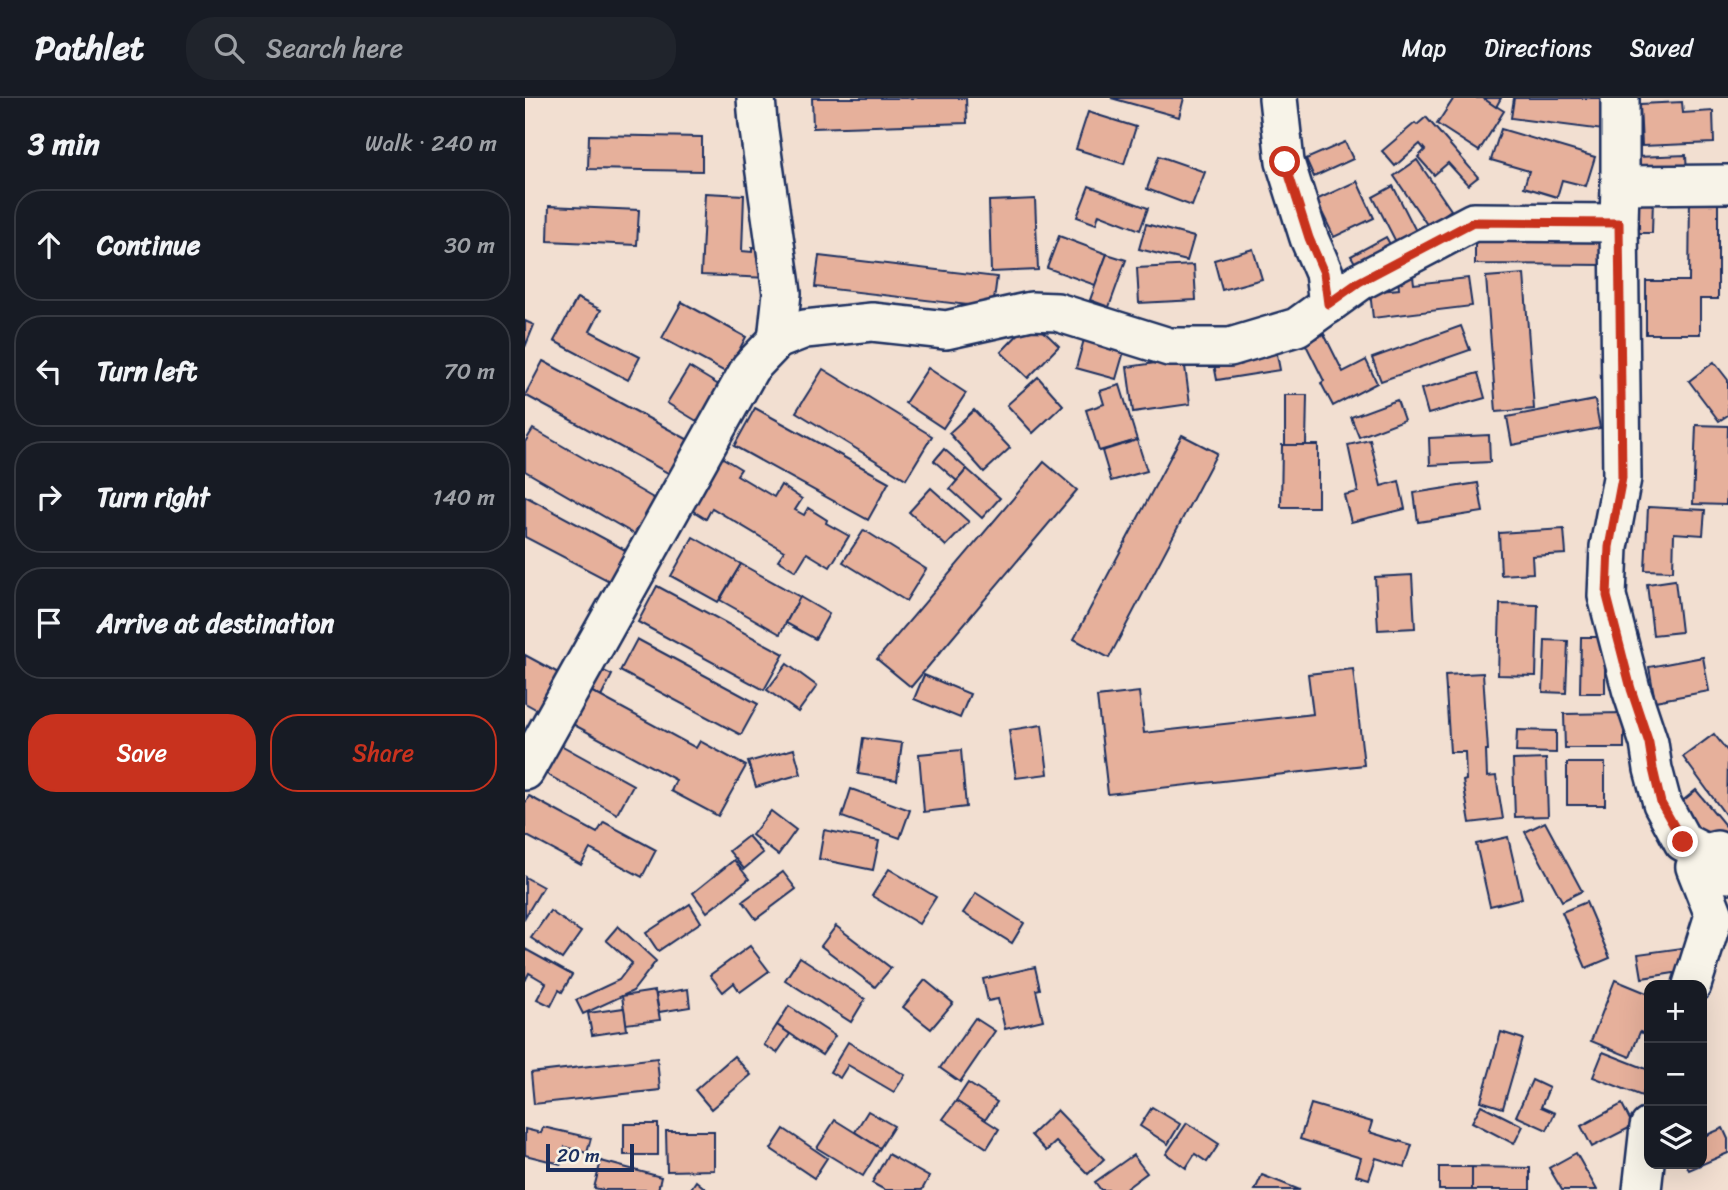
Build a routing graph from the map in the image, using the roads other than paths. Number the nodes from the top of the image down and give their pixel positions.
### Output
1 (756, 98) edge
2 (1277, 98) edge
3 (1620, 98) edge
4 (1728, 184) edge
5 (1621, 186) junction
6 (1619, 223) junction
7 (1328, 304) junction
8 (777, 340) junction
9 (525, 771) edge
10 (1720, 858) edge
11 (1694, 980) edge
12 (1644, 1169) edge
13 (1642, 1190) edge

1 - 8 street
2 - 7 street
3 - 5 street
4 - 5 street
5 - 6 street
6 - 7 street
6 - 10 street
7 - 8 street
8 - 9 street
10 - 11 street
12 - 13 street

